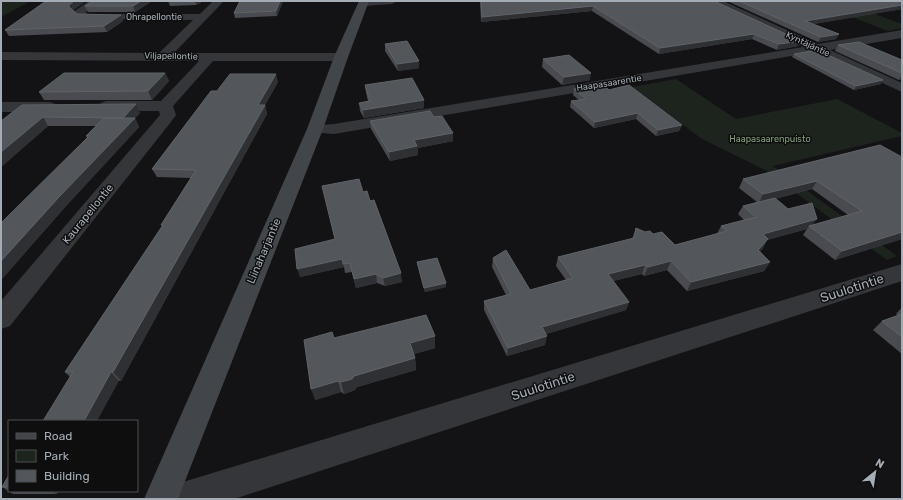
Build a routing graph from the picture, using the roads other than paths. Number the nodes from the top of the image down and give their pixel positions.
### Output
1 (96, 1) edge
2 (219, 1) edge
3 (392, 1) edge
4 (714, 1) edge
5 (363, 2) edge
6 (203, 17) junction
7 (902, 34) edge
8 (817, 48) junction
9 (1, 56) edge
10 (164, 56) junction
11 (210, 56) junction
12 (341, 57) junction
13 (902, 88) edge
14 (63, 106) edge
15 (95, 106) edge
16 (165, 106) junction
17 (1, 107) edge
18 (315, 129) junction
19 (902, 272) edge
20 (1, 320) edge
21 (161, 499) edge
22 (183, 499) edge

1 - 6 street, Ohrapellontie
2 - 6 street, Ohrapellontie
3 - 5 street
4 - 8 street, Kyntäjäntie
5 - 12 main road, Liinaharjantie
6 - 10 street, Ohrapellontie
7 - 8 street, Haapasaarentie
8 - 13 street, Kyntäjäntie
8 - 18 street, Haapasaarentie
9 - 10 street, Viljapellontie
10 - 11 street, Viljapellontie
11 - 12 street, Viljapellontie
11 - 16 street
12 - 18 main road, Liinaharjantie
14 - 17 street
15 - 16 street
16 - 20 street, Kaurapellontie
18 - 21 main road, Liinaharjantie
19 - 22 street, Suulotintie

